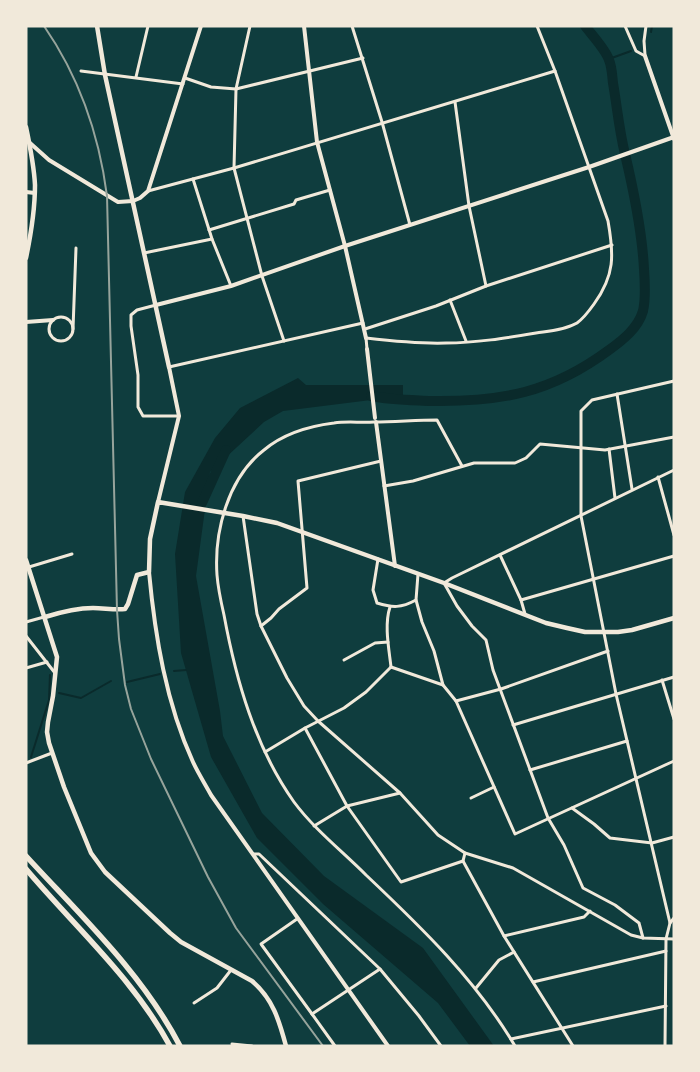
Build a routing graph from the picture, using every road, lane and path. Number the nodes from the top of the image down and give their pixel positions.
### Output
1 (97, 26) edge
2 (148, 26) edge
3 (201, 26) edge
4 (250, 26) edge
5 (304, 26) edge
6 (352, 26) edge
7 (537, 26) edge
8 (625, 26) edge
9 (646, 26) edge
10 (645, 56) junction
11 (362, 58) junction
12 (81, 71) dead end
13 (555, 71) junction
14 (309, 72) junction
15 (106, 75) junction
16 (136, 77) junction
17 (185, 78) junction
18 (183, 84) junction
19 (236, 89) junction
20 (455, 102) junction
21 (382, 122) junction
22 (26, 127) edge
23 (674, 138) edge
24 (28, 142) edge
25 (316, 142) junction
26 (589, 167) junction
27 (234, 168) junction
28 (193, 179) junction
29 (330, 190) junction
30 (148, 191) junction
31 (26, 192) edge
32 (35, 193) junction
33 (133, 201) junction
34 (469, 206) junction
35 (26, 218) edge
36 (33, 218) junction
37 (247, 219) junction
38 (410, 225) junction
39 (209, 230) junction
40 (212, 238) junction
41 (612, 245) junction
42 (345, 246) junction
43 (76, 248) dead end
44 (144, 253) junction
45 (26, 258) edge
46 (262, 276) junction
47 (231, 286) junction
48 (486, 286) junction
49 (450, 300) junction
50 (156, 305) junction
51 (53, 320) junction
52 (26, 322) edge
53 (363, 323) junction
54 (73, 329) junction
55 (365, 329) junction
56 (366, 338) junction
57 (284, 341) junction
58 (466, 342) junction
59 (367, 349) joint
60 (169, 367) junction
61 (674, 381) edge
62 (616, 394) junction
63 (179, 416) junction
64 (375, 420) junction
65 (674, 437) edge
66 (625, 447) junction
67 (581, 448) junction
68 (609, 450) junction
69 (381, 461) junction
70 (462, 466) junction
71 (674, 470) edge
72 (658, 478) junction
73 (384, 486) junction
74 (632, 489) junction
75 (615, 498) junction
76 (158, 502) junction
77 (222, 513) junction
78 (243, 516) junction
79 (582, 516) junction
80 (303, 532) junction
81 (674, 535) edge
82 (72, 554) dead end
83 (500, 554) junction
84 (674, 556) edge
85 (378, 559) junction
86 (26, 560) edge
87 (395, 566) junction
88 (29, 568) junction
89 (149, 572) junction
90 (418, 574) junction
91 (594, 578) junction
92 (444, 583) junction
93 (416, 600) junction
94 (521, 600) junction
95 (390, 607) junction
96 (525, 614) junction
97 (44, 617) junction
98 (674, 618) edge
99 (26, 622) edge
100 (260, 626) junction
101 (604, 632) junction
102 (26, 636) edge
103 (388, 642) junction
104 (608, 651) junction
105 (344, 660) dead end
106 (46, 662) junction
107 (391, 667) junction
108 (26, 668) edge
109 (56, 674) junction
110 (674, 677) edge
111 (662, 680) junction
112 (443, 685) junction
113 (501, 689) junction
114 (616, 694) junction
115 (456, 701) junction
116 (674, 719) edge
117 (318, 721) junction
118 (513, 725) junction
119 (305, 728) junction
120 (627, 741) junction
121 (265, 752) junction
122 (52, 753) junction
123 (26, 757) edge
124 (674, 761) edge
125 (27, 762) edge
126 (530, 770) junction
127 (636, 778) junction
128 (494, 787) junction
129 (400, 793) junction
130 (471, 798) dead end
131 (347, 806) junction
132 (571, 808) junction
133 (548, 818) junction
134 (314, 826) junction
135 (674, 838) edge
136 (652, 843) junction
137 (465, 853) junction
138 (252, 854) junction
139 (26, 856) edge
140 (464, 861) junction
141 (26, 869) edge
142 (590, 911) junction
143 (674, 918) edge
144 (297, 919) junction
145 (670, 923) junction
146 (504, 936) junction
147 (643, 938) junction
148 (666, 939) junction
149 (674, 939) edge
150 (666, 951) junction
151 (514, 952) junction
152 (380, 969) junction
153 (231, 970) junction
154 (533, 982) junction
155 (476, 988) junction
156 (348, 990) junction
157 (194, 1003) dead end
158 (666, 1006) junction
159 (312, 1014) junction
160 (563, 1028) junction
161 (511, 1039) junction
162 (232, 1044) dead end
163 (170, 1046) edge
164 (180, 1046) edge
165 (252, 1046) edge
166 (285, 1046) edge
167 (335, 1046) edge
168 (388, 1046) edge
169 (440, 1046) edge
170 (515, 1046) edge
171 (573, 1046) edge
172 (665, 1046) edge

1 - 15 main road
2 - 16 street
3 - 17 street
4 - 19 street
5 - 14 street
6 - 11 street
7 - 13 street
8 - 10 street
9 - 10 street
10 - 23 street
11 - 14 street
11 - 21 street
12 - 15 street
13 - 20 street
13 - 26 street
14 - 19 street
14 - 25 street
15 - 16 street
15 - 33 main road
16 - 18 street
17 - 18 street
17 - 19 street
18 - 30 street
19 - 27 street
20 - 21 street
20 - 34 street
21 - 25 street
21 - 38 street
22 - 24 main road
23 - 26 street
24 - 32 main road
24 - 33 street
25 - 27 street
25 - 29 street
26 - 34 street
26 - 41 street
27 - 28 street
27 - 37 street
28 - 30 street
28 - 39 street
29 - 37 street
29 - 42 street
30 - 33 street
31 - 32 street
32 - 36 main road
33 - 44 main road
34 - 38 street
34 - 48 street
35 - 36 street
36 - 45 main road
37 - 39 street
37 - 46 street
38 - 42 street
39 - 40 street
40 - 44 street
40 - 47 street
41 - 48 street
41 - 58 street
42 - 46 street
42 - 53 street
43 - 54 street
44 - 50 main road
46 - 47 street
46 - 57 street
47 - 50 street
48 - 49 street
49 - 55 street
49 - 58 street
50 - 60 main road
50 - 63 street
51 - 52 street
51 - 54 street
51 - 54 street
53 - 55 street
53 - 57 street
55 - 56 street
56 - 58 street
56 - 59 street
57 - 60 street
59 - 64 street
60 - 63 street
61 - 62 street
62 - 66 street
62 - 67 street
63 - 76 street
64 - 69 street
64 - 70 street
64 - 77 street
65 - 66 street
66 - 68 street
66 - 74 street
67 - 68 street
67 - 70 street
67 - 79 street
68 - 75 street
69 - 73 street
69 - 80 street
70 - 73 street
71 - 72 street
72 - 74 street
72 - 81 street
73 - 87 street
74 - 75 street
75 - 79 street
76 - 77 main road
76 - 89 main road
77 - 78 main road
77 - 121 street
78 - 80 main road
78 - 100 street
79 - 83 street
79 - 91 street
80 - 85 main road
80 - 100 street
82 - 88 street
83 - 92 street
83 - 94 street
84 - 91 street
85 - 87 main road
85 - 95 street
86 - 88 main road
87 - 90 main road
88 - 97 main road
89 - 97 main road
89 - 138 street
90 - 92 main road
90 - 93 street
91 - 94 street
91 - 101 street
92 - 96 main road
92 - 113 street
93 - 95 street
93 - 112 street
94 - 96 street
95 - 103 street
96 - 101 main road
97 - 99 street
97 - 109 main road
98 - 101 main road
100 - 117 street
101 - 104 street
102 - 106 street
103 - 105 street
103 - 107 street
104 - 113 street
104 - 114 street
106 - 108 street
106 - 109 street
107 - 112 street
107 - 117 street
109 - 122 main road
110 - 111 street
111 - 114 street
111 - 116 street
112 - 115 street
113 - 115 street
113 - 118 street
114 - 118 street
114 - 120 street
115 - 128 street
117 - 119 street
117 - 129 street
118 - 126 street
119 - 121 street
119 - 131 street
120 - 126 street
120 - 127 street
121 - 134 street
122 - 125 street
122 - 153 main road
123 - 125 street
124 - 127 street
126 - 133 street
127 - 132 street
127 - 136 street
128 - 130 street
128 - 133 street
129 - 131 street
129 - 137 street
131 - 134 street
131 - 140 street
132 - 133 street
132 - 136 street
133 - 147 street
134 - 155 street
135 - 136 street
136 - 145 street
137 - 140 street
137 - 142 street
138 - 144 street
138 - 152 street
139 - 164 highway
140 - 146 street
141 - 163 highway
142 - 146 street
142 - 147 street
143 - 145 street
144 - 156 street
144 - 159 street
145 - 148 street
146 - 151 street
147 - 148 street
148 - 149 street
148 - 150 street
150 - 154 street
150 - 158 street
151 - 154 street
151 - 155 street
152 - 156 street
152 - 169 street
153 - 157 street
153 - 166 main road
154 - 160 street
155 - 161 street
156 - 159 street
156 - 168 street
158 - 160 street
158 - 172 street
159 - 167 street
160 - 161 street
160 - 171 street
161 - 170 street
162 - 165 street

